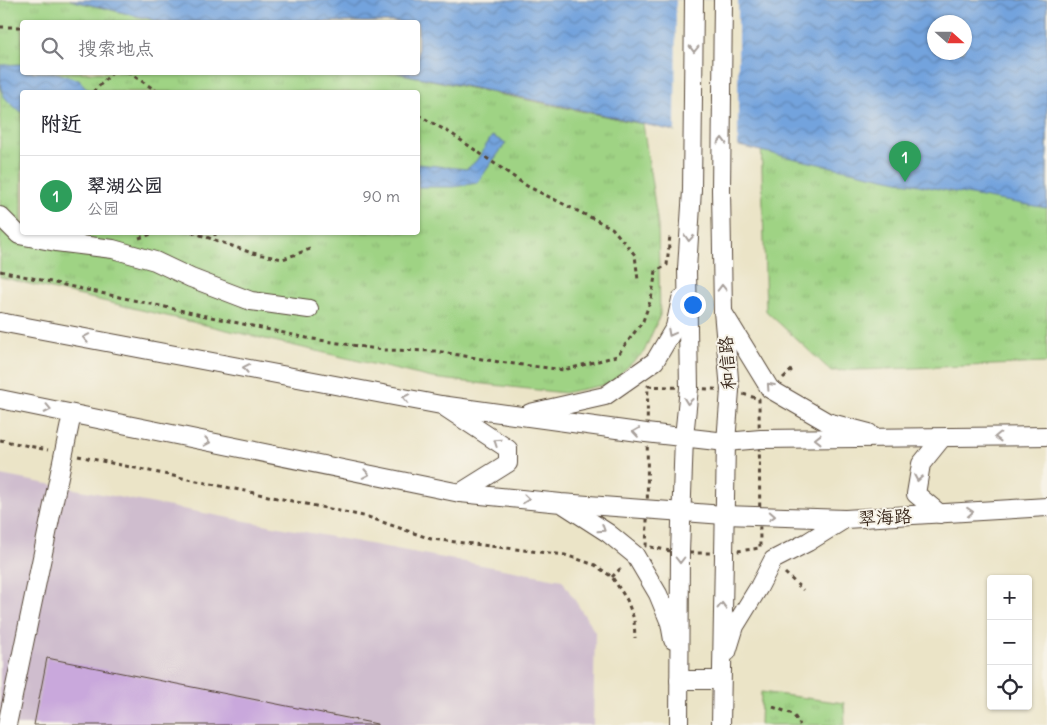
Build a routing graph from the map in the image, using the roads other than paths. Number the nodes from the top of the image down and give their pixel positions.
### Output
1 (694, 0) edge
2 (723, 0) edge
3 (0, 216) edge
4 (687, 269) junction
5 (310, 309) dead end
6 (723, 311) junction
7 (0, 322) edge
8 (0, 399) edge
9 (441, 405) junction
10 (72, 414) junction
11 (518, 416) junction
12 (684, 436) junction
13 (1047, 436) edge
14 (942, 438) junction
15 (894, 439) junction
16 (726, 442) junction
17 (460, 493) junction
18 (561, 502) junction
19 (1047, 507) edge
20 (681, 512) junction
21 (940, 514) junction
22 (724, 515) junction
23 (845, 519) junction
24 (721, 677) junction
25 (679, 678) junction
26 (6, 725) edge
27 (679, 725) edge
28 (721, 725) edge

1 -> 4 street, 和信路
6 -> 2 street, 和信路
3 - 5 street
4 -> 11 street
4 -> 12 street, 和信路
15 -> 6 street
6 - 16 street, 和信路
9 -> 7 street
8 -> 10 street, 翠海路
9 - 11 street
17 -> 9 street
10 -> 17 street, 翠海路
10 - 26 street
12 -> 11 street
12 - 16 street
12 - 20 street, 和信路
13 -> 14 street
14 - 15 street
14 -> 21 street
15 -> 16 street
16 - 22 street, 和信路
17 -> 18 street, 翠海路
18 - 20 street, 翠海路
18 -> 25 street
21 -> 19 street, 翠海路
20 - 22 street, 翠海路
20 -> 25 street, 和信路
21 - 23 street, 翠海路
22 -> 23 street, 翠海路
24 -> 22 street, 和信路
23 - 24 street
24 - 25 street
24 - 28 street, 和信路
25 - 27 street, 和信路

